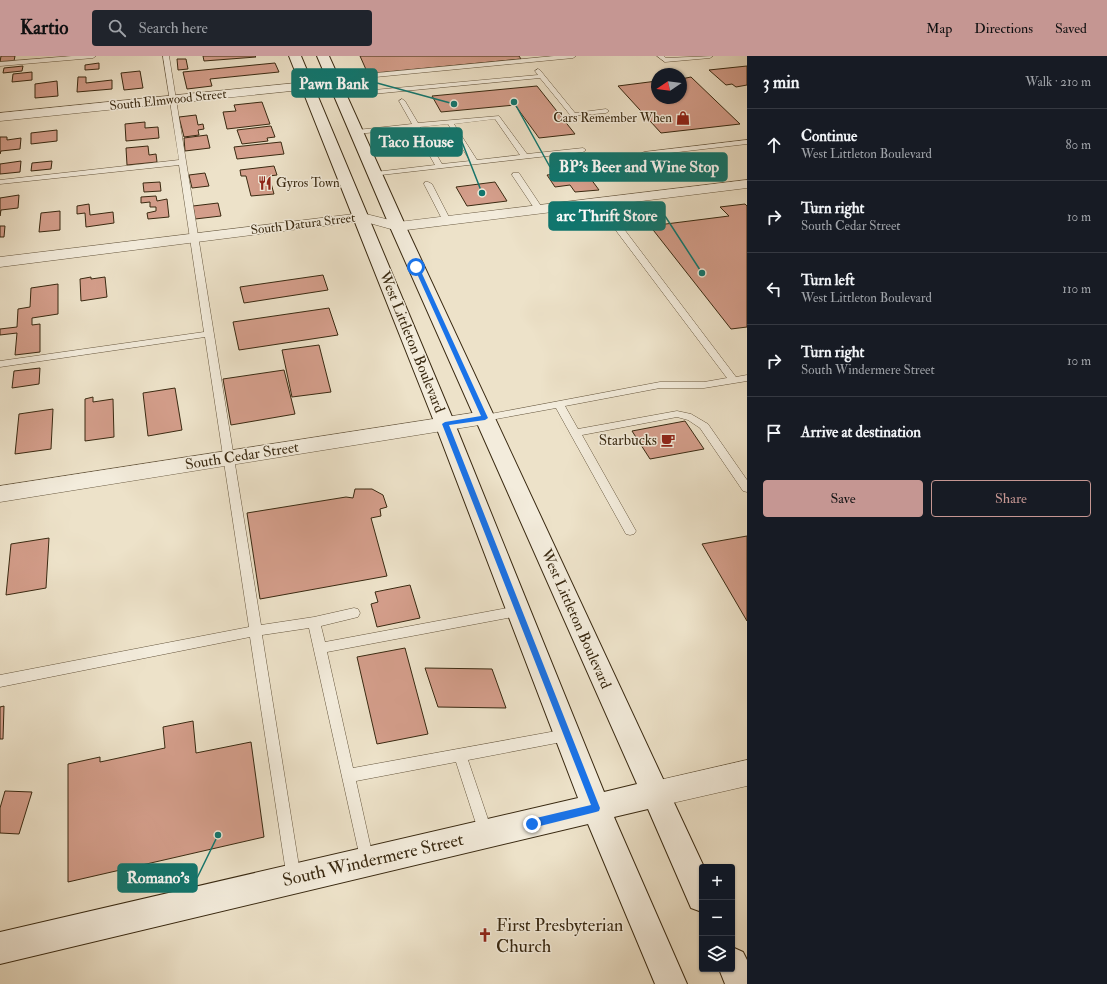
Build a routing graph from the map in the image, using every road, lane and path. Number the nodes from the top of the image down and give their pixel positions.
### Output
1 (93, 56) edge
2 (166, 56) edge
3 (296, 56) edge
4 (323, 56) edge
5 (573, 56) edge
6 (660, 56) edge
7 (710, 56) edge
8 (528, 58) edge
9 (0, 64) edge
10 (542, 76) junction
11 (335, 81) junction
12 (308, 86) junction
13 (341, 95) junction
14 (173, 100) junction
15 (402, 101) dead end
16 (606, 111) dead end
17 (0, 117) edge
18 (450, 122) junction
19 (417, 125) junction
20 (357, 132) junction
21 (747, 142) edge
22 (583, 150) dead end
23 (644, 154) dead end
24 (525, 157) junction
25 (183, 162) junction
26 (475, 163) junction
27 (440, 166) junction
28 (376, 174) junction
29 (516, 175) dead end
30 (0, 182) edge
31 (428, 184) dead end
32 (747, 184) edge
33 (599, 202) junction
34 (539, 209) junction
35 (362, 217) junction
36 (447, 221) junction
37 (398, 227) junction
38 (194, 238) junction
39 (0, 262) edge
40 (209, 334) junction
41 (0, 364) edge
42 (747, 378) edge
43 (733, 380) junction
44 (559, 404) junction
45 (485, 418) junction
46 (445, 424) junction
47 (576, 433) junction
48 (228, 458) junction
49 (747, 488) edge
50 (0, 494) edge
51 (630, 531) dead end
52 (518, 611) junction
53 (354, 614) dead end
54 (314, 622) junction
55 (255, 632) junction
56 (320, 648) junction
57 (0, 681) edge
58 (567, 734) junction
59 (460, 755) junction
60 (747, 773) edge
61 (348, 776) junction
62 (655, 794) junction
63 (596, 808) junction
64 (486, 834) junction
65 (367, 862) junction
66 (294, 879) junction
67 (699, 890) edge
68 (0, 948) edge
69 (735, 969) edge
70 (671, 984) edge
71 (742, 984) edge

1 - 9 lane
2 - 14 lane
3 - 12 main road, West Littleton Boulevard
4 - 11 main road, West Littleton Boulevard
5 - 8 lane
6 - 7 lane
8 - 10 lane
8 - 11 lane
10 - 13 lane
10 - 16 lane
11 - 12 street, South Elmwood Street
11 - 13 main road, West Littleton Boulevard
12 - 14 street, South Elmwood Street
12 - 35 main road, West Littleton Boulevard
13 - 20 main road, West Littleton Boulevard
14 - 17 street, South Elmwood Street
14 - 25 lane
15 - 19 lane
18 - 19 lane
18 - 24 lane
18 - 26 lane
19 - 20 lane
19 - 27 lane
20 - 28 main road, West Littleton Boulevard
21 - 23 lane
22 - 24 lane
24 - 26 lane
25 - 30 lane
25 - 38 lane
26 - 27 lane
27 - 28 lane
28 - 37 main road, West Littleton Boulevard
29 - 34 lane
31 - 36 lane
32 - 33 street, South Datura Street
33 - 34 street, South Datura Street
33 - 43 lane
34 - 36 street, South Datura Street
35 - 37 street, South Datura Street
35 - 38 street, South Datura Street
35 - 46 main road, West Littleton Boulevard
36 - 37 street, South Datura Street
37 - 45 main road, West Littleton Boulevard
38 - 39 street, South Datura Street
38 - 40 lane
40 - 41 lane
40 - 48 lane
42 - 43 lane
43 - 44 lane
44 - 45 lane
44 - 47 lane
45 - 46 street, South Cedar Street
45 - 62 main road, West Littleton Boulevard
46 - 48 street, South Cedar Street
46 - 52 main road, West Littleton Boulevard
47 - 49 lane
47 - 51 lane
48 - 50 street, South Cedar Street
48 - 55 lane
52 - 56 lane
52 - 58 main road, West Littleton Boulevard
53 - 54 lane
54 - 55 lane
54 - 56 lane
55 - 57 lane
55 - 66 lane
56 - 61 lane
58 - 59 lane
58 - 63 main road, West Littleton Boulevard
59 - 61 lane
59 - 64 lane
60 - 62 street, South Windermere Street
61 - 65 lane
62 - 63 main road, South Windermere Street
62 - 67 main road, West Littleton Boulevard
63 - 64 main road, South Windermere Street
63 - 70 main road, West Littleton Boulevard
64 - 65 main road, South Windermere Street
65 - 66 main road, South Windermere Street
66 - 68 main road, South Windermere Street
69 - 71 main road

